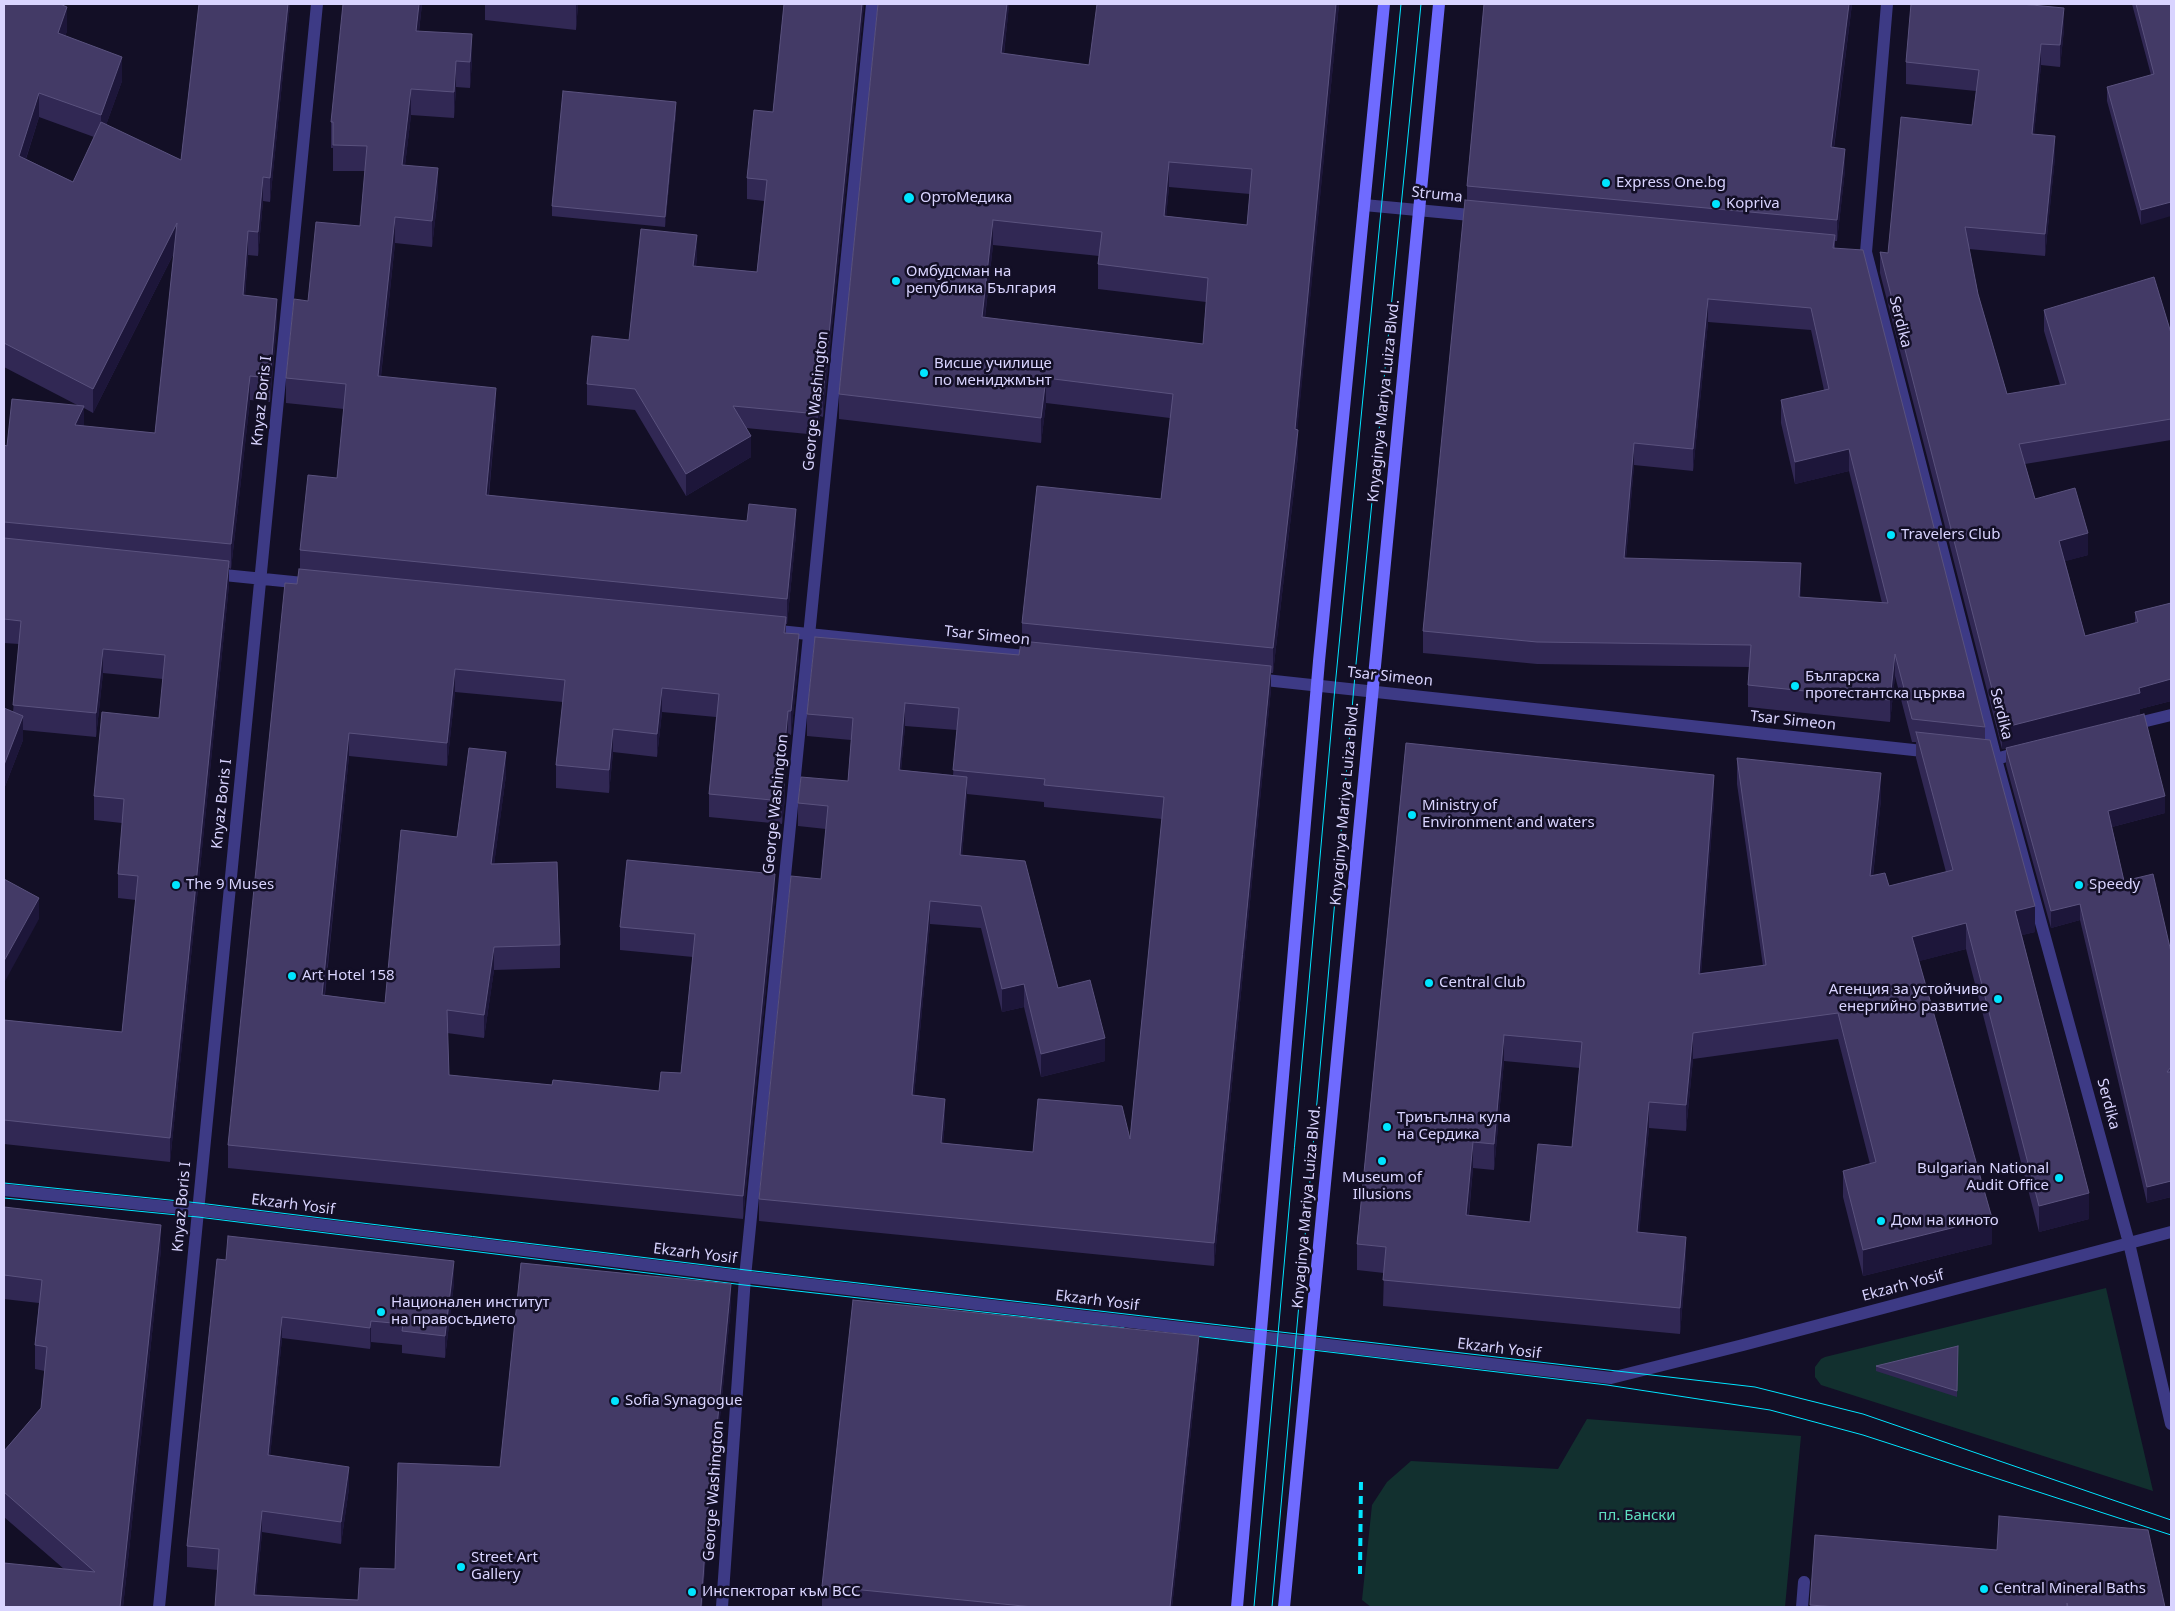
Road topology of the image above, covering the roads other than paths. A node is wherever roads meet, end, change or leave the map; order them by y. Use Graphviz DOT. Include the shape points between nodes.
graph roads {
  1 [pos="317,4"];
  2 [pos="872,4"];
  3 [pos="1384,4"];
  4 [pos="1439,4"];
  5 [pos="1887,4"];
  6 [pos="1364,205"];
  7 [pos="1419,210"];
  8 [pos="1491,217"];
  9 [pos="201,573"];
  10 [pos="260,579"];
  11 [pos="329,586"];
  12 [pos="760,629"];
  13 [pos="809,634"];
  14 [pos="1044,658"];
  15 [pos="1240,678"];
  16 [pos="1317,686"];
  17 [pos="1372,691"];
  18 [pos="2171,714"];
  19 [pos="2116,728"];
  20 [pos="2033,750"];
  21 [pos="1947,754"];
  22 [pos="1966,756"];
  23 [pos="1996,759"];
  24 [pos="4,1190"];
  25 [pos="198,1210"];
  26 [pos="2171,1232"];
  27 [pos="2129,1243"];
  28 [pos="745,1277"];
  29 [pos="1261,1336"];
  30 [pos="1310,1343"];
  31 [pos="2171,1424"];
  32 [pos="1804,1582"];
  33 [pos="159,1607"];
  34 [pos="722,1607"];
  35 [pos="1237,1607"];
  36 [pos="1284,1607"];
  37 [pos="1802,1607"];
  1 -- 10 [label="street, Knyaz Boris I"];
  2 -- 13 [label="street, George Washington"];
  3 -- 6 [label="main road"];
  4 -- 7 [label="main road, Knyaginya Mariya Luiza Blvd."];
  5 -- 23 [label="street, Serdika" via="1861,252"];
  6 -- 7 [label="street, Struma"];
  6 -- 16 [label="main road"];
  7 -- 8 [label="street, Struma"];
  7 -- 17 [label="main road, Knyaginya Mariya Luiza Blvd."];
  9 -- 10 [label="street"];
  10 -- 11 [label="street"];
  10 -- 25 [label="street, Knyaz Boris I"];
  12 -- 13 [label="street, Tsar Simeon"];
  13 -- 14 [label="street, Tsar Simeon"];
  13 -- 28 [label="street, George Washington"];
  15 -- 16 [label="street, Tsar Simeon"];
  16 -- 17 [label="street, Tsar Simeon"];
  16 -- 29 [label="main road"];
  17 -- 21 [label="street, Tsar Simeon"];
  17 -- 30 [label="main road, Knyaginya Mariya Luiza Blvd."];
  18 -- 19 [label="street"];
  20 -- 23 [label="street"];
  22 -- 23 [label="street"];
  23 -- 27 [label="street, Serdika"];
  24 -- 25 [label="street, Ekzarh Yosif"];
  25 -- 28 [label="street, Ekzarh Yosif"];
  25 -- 33 [label="street, Knyaz Boris I"];
  26 -- 27 [label="street, Ekzarh Yosif"];
  27 -- 30 [label="street, Ekzarh Yosif" via="1743,1346 1610,1378"];
  27 -- 31 [label="street, Serdika"];
  28 -- 29 [label="street, Ekzarh Yosif"];
  28 -- 34 [label="street, George Washington"];
  29 -- 30 [label="street, Ekzarh Yosif"];
  29 -- 35 [label="main road"];
  30 -- 36 [label="main road, Knyaginya Mariya Luiza Blvd."];
  32 -- 37 [label="street"];
}
